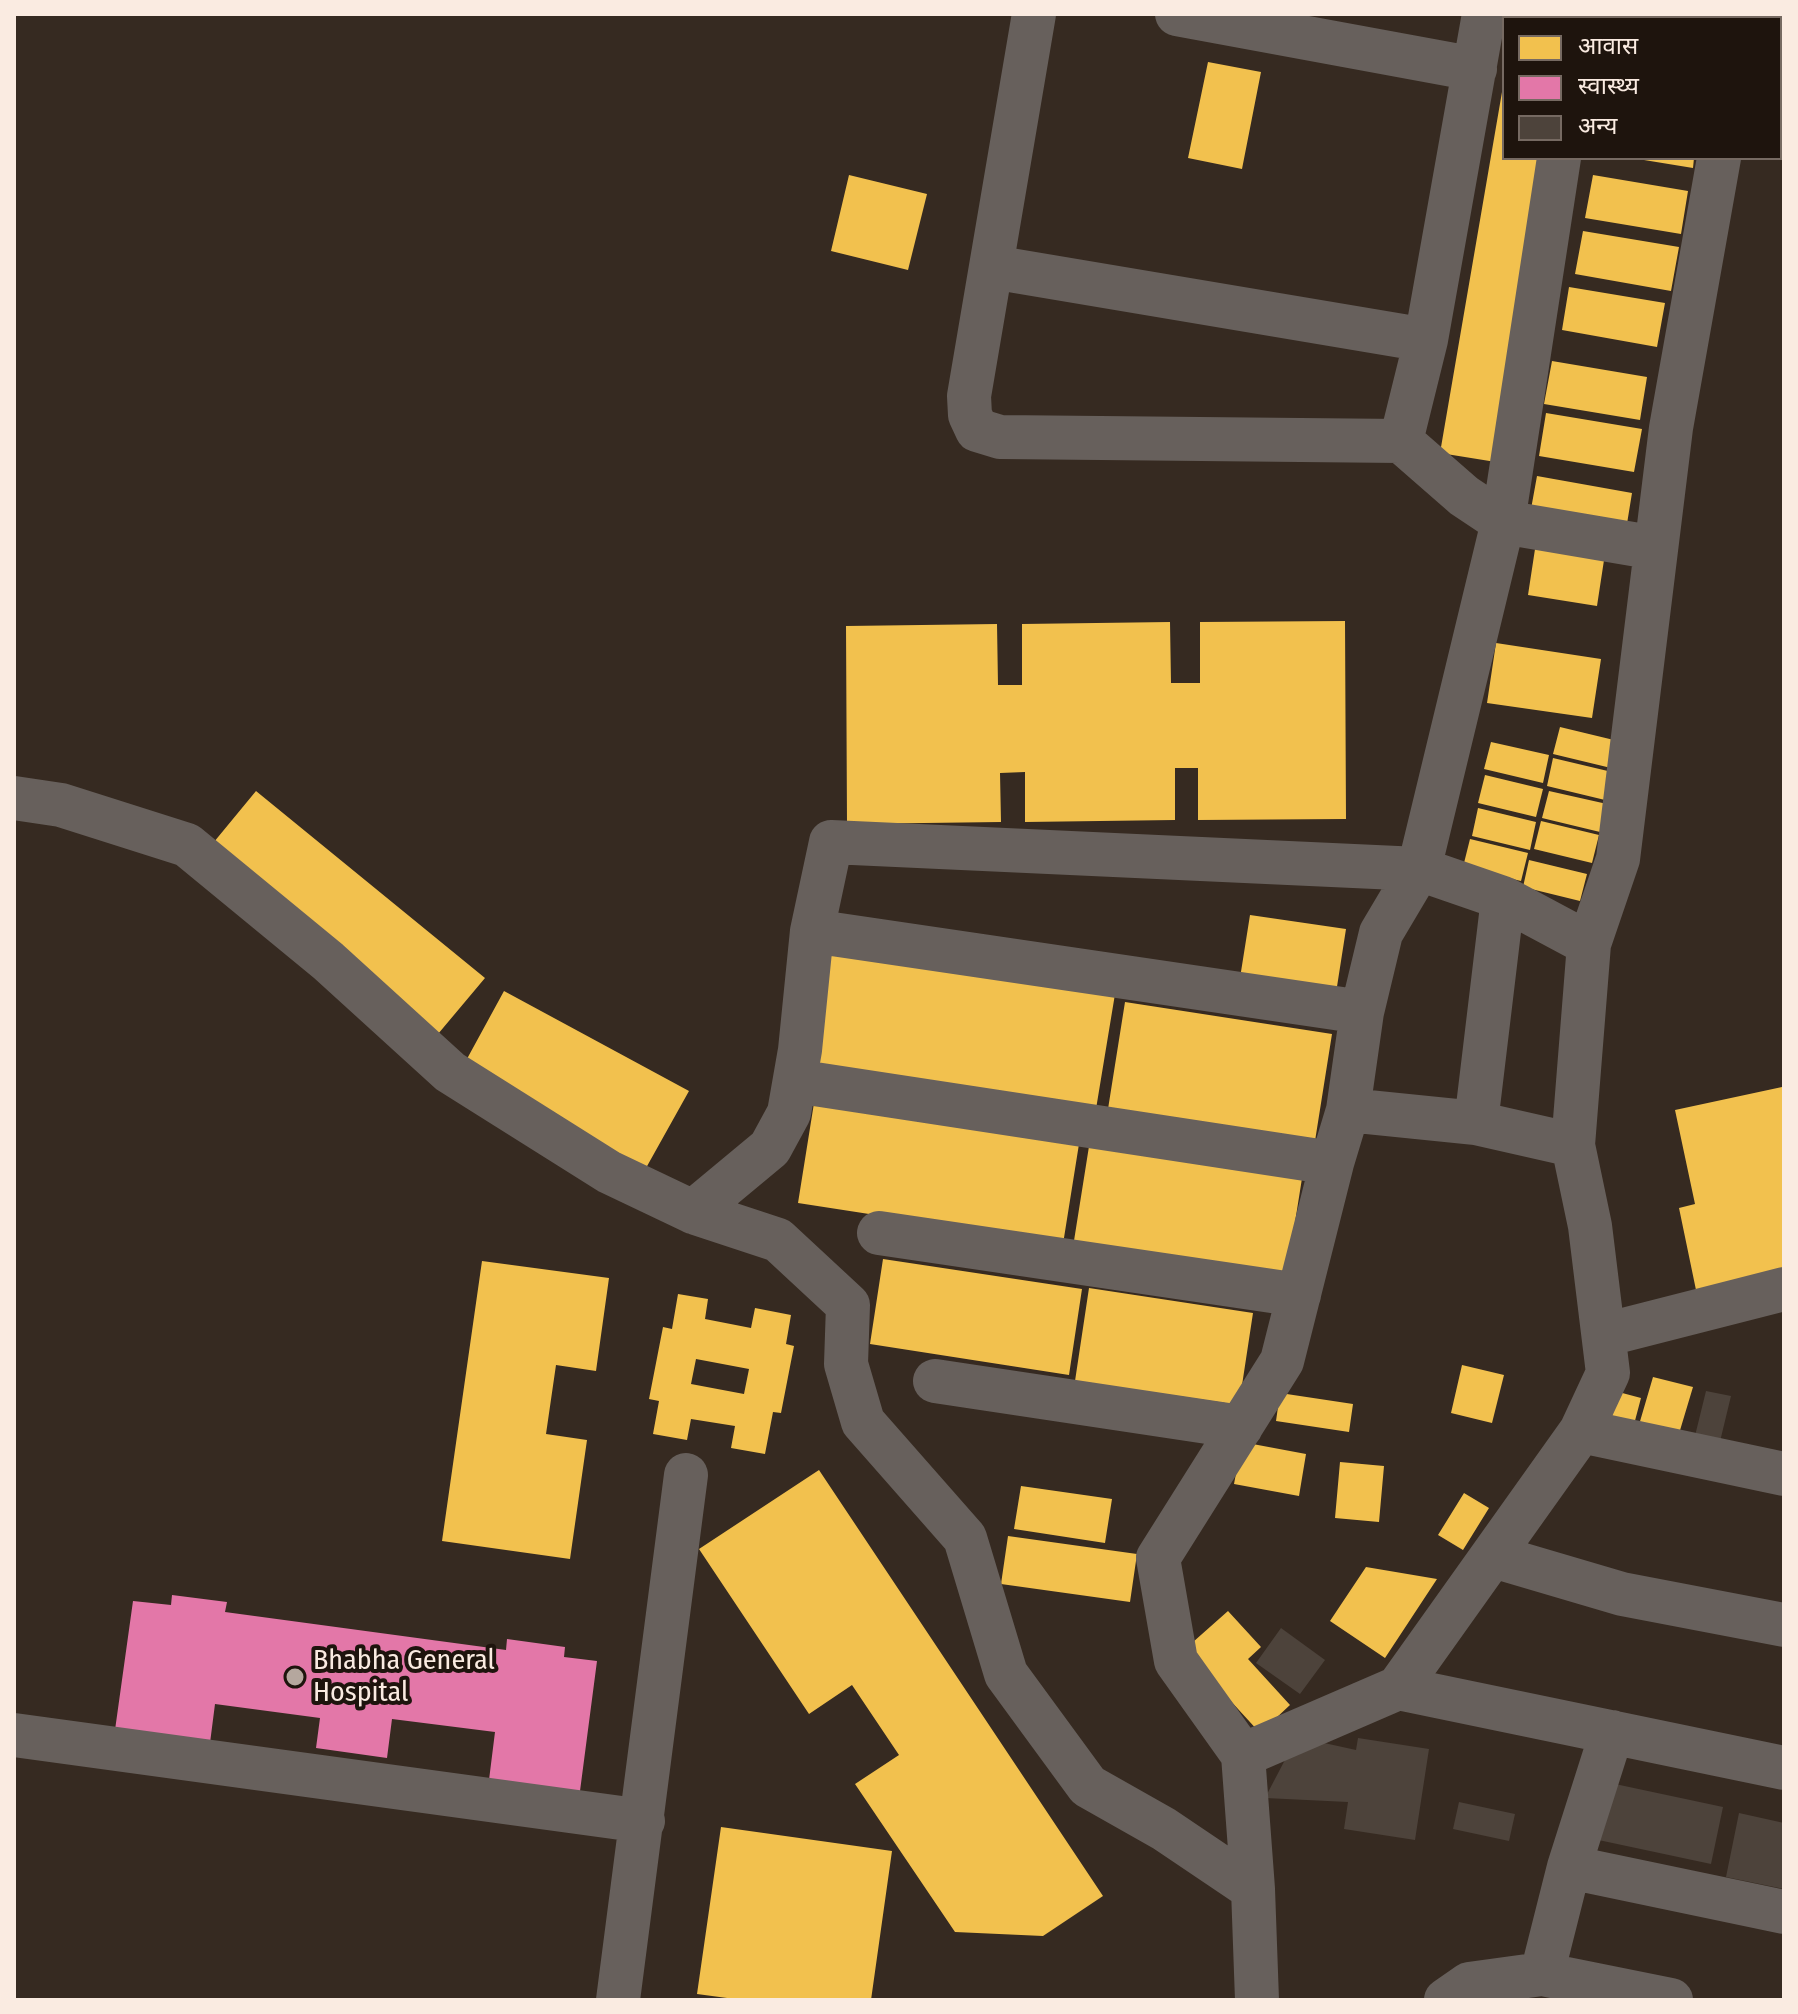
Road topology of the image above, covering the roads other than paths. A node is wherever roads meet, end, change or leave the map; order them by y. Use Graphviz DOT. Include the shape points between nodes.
graph roads {
  1 [pos="1034,14"];
  2 [pos="1177,14"];
  3 [pos="1484,14"];
  4 [pos="1475,69"];
  5 [pos="1559,160"];
  6 [pos="1719,160"];
  7 [pos="992,267"];
  8 [pos="1426,340"];
  9 [pos="1401,441"];
  10 [pos="1503,522"];
  11 [pos="1656,548"];
  12 [pos="14,798"];
  13 [pos="1419,869"];
  14 [pos="1503,898"];
  15 [pos="812,931"];
  16 [pos="1589,944"];
  17 [pos="1362,1012"];
  18 [pos="795,1081"];
  19 [pos="1348,1110"];
  20 [pos="1476,1123"];
  21 [pos="1573,1145"];
  22 [pos="1332,1163"];
  23 [pos="693,1212"];
  24 [pos="879,1233"];
  25 [pos="1784,1289"];
  26 [pos="1299,1295"];
  27 [pos="1604,1335"];
  28 [pos="935,1381"];
  29 [pos="1241,1427"];
  30 [pos="1581,1431"];
  31 [pos="1784,1474"];
  32 [pos="686,1475"];
  33 [pos="1493,1556"];
  34 [pos="1784,1625"];
  35 [pos="1398,1688"];
  36 [pos="1612,1732"];
  37 [pos="14,1735"];
  38 [pos="1243,1755"];
  39 [pos="1784,1768"];
  40 [pos="643,1821"];
  41 [pos="1569,1867"];
  42 [pos="1253,1889"];
  43 [pos="1784,1912"];
  44 [pos="1542,1974"];
  45 [pos="618,2000"];
  46 [pos="1257,2000"];
  47 [pos="1446,2000"];
  48 [pos="1671,2000"];
  1 -- 7 [label="street"];
  2 -- 4 [label="street"];
  3 -- 4 [label="street"];
  4 -- 8 [label="street"];
  5 -- 10 [label="street"];
  6 -- 11 [label="street" via="1671,428"];
  7 -- 8 [label="street"];
  7 -- 9 [label="street" via="969,396 977,430 1000,437"];
  8 -- 9 [label="street"];
  9 -- 10 [label="street"];
  10 -- 11 [label="street"];
  10 -- 13 [label="street"];
  11 -- 16 [label="street" via="1618,859"];
  12 -- 23 [label="street" via="61,805 187,845 328,961 450,1072 609,1172"];
  13 -- 14 [label="street"];
  13 -- 15 [label="street" via="831,842"];
  13 -- 17 [label="street" via="1381,933"];
  14 -- 16 [label="street"];
  14 -- 20 [label="street"];
  15 -- 17 [label="street"];
  15 -- 18 [label="street"];
  16 -- 21 [label="street"];
  17 -- 19 [label="street"];
  18 -- 22 [label="street"];
  18 -- 23 [label="street" via="789,1113 770,1148"];
  19 -- 20 [label="street"];
  19 -- 22 [label="street"];
  20 -- 21 [label="street"];
  21 -- 27 [label="street"];
  22 -- 26 [label="street"];
  23 -- 42 [label="street" via="778,1240 848,1305 846,1364 863,1422 965,1538 1006,1674 1088,1786"];
  24 -- 26 [label="street"];
  25 -- 27 [label="street"];
  26 -- 29 [label="street" via="1282,1361"];
  27 -- 30 [label="street" via="1608,1373"];
  28 -- 29 [label="street"];
  29 -- 38 [label="street" via="1158,1558 1176,1661"];
  30 -- 31 [label="street"];
  30 -- 33 [label="street"];
  32 -- 40 [label="street"];
  33 -- 34 [label="street" via="1622,1594"];
  33 -- 35 [label="street"];
  35 -- 36 [label="street"];
  35 -- 38 [label="street"];
  36 -- 39 [label="street"];
  36 -- 41 [label="street"];
  37 -- 40 [label="street"];
  38 -- 42 [label="street"];
  40 -- 45 [label="street"];
  41 -- 43 [label="street"];
  41 -- 44 [label="street"];
  42 -- 46 [label="street"];
  44 -- 47 [label="street" via="1469,1984"];
  44 -- 48 [label="street"];
}
